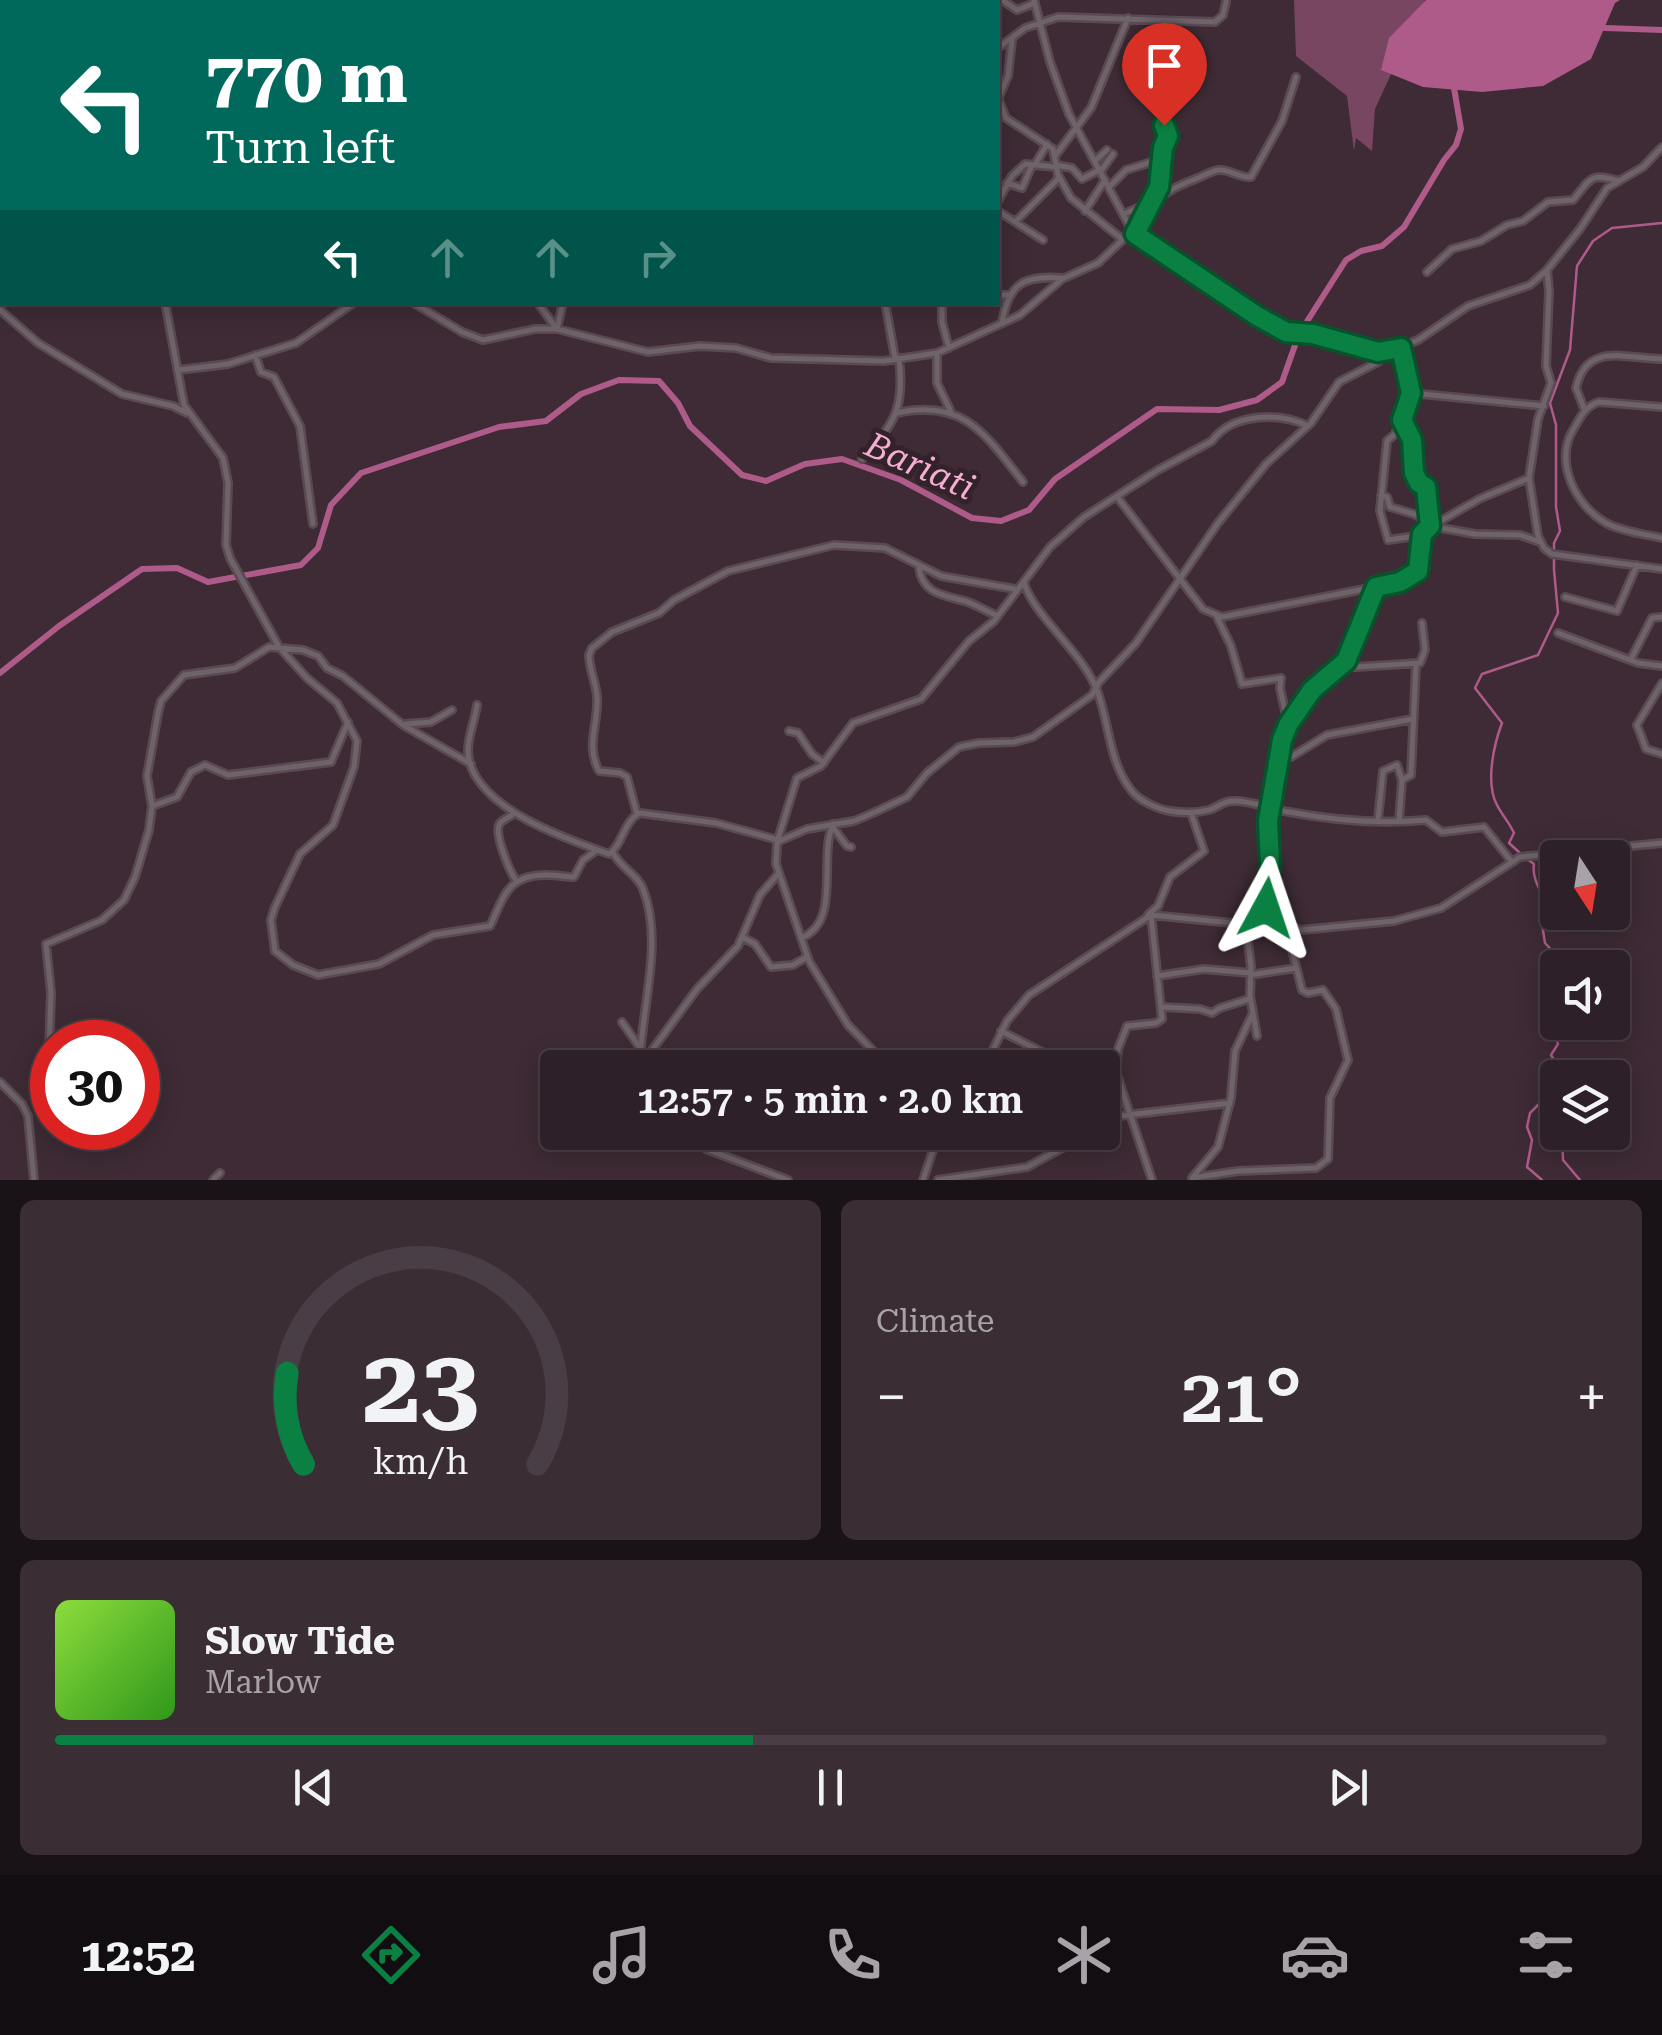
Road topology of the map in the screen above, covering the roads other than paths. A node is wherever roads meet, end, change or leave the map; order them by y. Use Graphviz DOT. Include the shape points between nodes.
graph roads {
  1 [pos="1002,0"];
  2 [pos="1034,2"];
  3 [pos="1226,2"];
  4 [pos="1128,18"];
  5 [pos="1040,22"];
  6 [pos="1012,38"];
  7 [pos="1000,47"];
  8 [pos="1296,77"];
  9 [pos="1000,94"];
  10 [pos="1000,104"];
  11 [pos="1162,118"];
  12 [pos="1076,130"];
  13 [pos="1047,144"];
  14 [pos="1662,147"];
  15 [pos="1056,156"];
  16 [pos="1161,160"];
  17 [pos="1094,162"];
  18 [pos="1034,164"];
  19 [pos="1056,166"];
  20 [pos="1100,171"];
  21 [pos="1059,178"];
  22 [pos="1620,182"];
  23 [pos="1007,184"];
  24 [pos="1107,184"];
  25 [pos="1000,197"];
  26 [pos="1152,203"];
  27 [pos="1085,211"];
  28 [pos="1000,212"];
  29 [pos="1123,214"];
  30 [pos="1016,221"];
  31 [pos="1134,232"];
  32 [pos="1122,239"];
  33 [pos="1042,240"];
  34 [pos="1547,270"];
  35 [pos="1427,272"];
  36 [pos="1064,278"];
  37 [pos="1000,294"];
  38 [pos="1009,294"];
  39 [pos="165,305"];
  40 [pos="351,305"];
  41 [pos="417,305"];
  42 [pos="539,305"];
  43 [pos="562,305"];
  44 [pos="885,305"];
  45 [pos="942,305"];
  46 [pos="0,310"];
  47 [pos="1002,323"];
  48 [pos="557,329"];
  49 [pos="948,348"];
  50 [pos="1401,348"];
  51 [pos="1386,351"];
  52 [pos="937,352"];
  53 [pos="256,355"];
  54 [pos="1662,358"];
  55 [pos="897,359"];
  56 [pos="179,370"];
  57 [pos="1411,393"];
  58 [pos="1544,406"];
  59 [pos="1662,407"];
  60 [pos="1586,411"];
  61 [pos="187,413"];
  62 [pos="897,413"];
  63 [pos="952,415"];
  64 [pos="1402,420"];
  65 [pos="1308,426"];
  66 [pos="862,459"];
  67 [pos="1529,478"];
  68 [pos="1023,482"];
  69 [pos="1381,496"];
  70 [pos="1118,498"];
  71 [pos="313,524"];
  72 [pos="1430,524"];
  73 [pos="1422,536"];
  74 [pos="1662,538"];
  75 [pos="1540,542"];
  76 [pos="1662,560"];
  77 [pos="1637,565"];
  78 [pos="919,567"];
  79 [pos="1661,569"];
  80 [pos="1181,580"];
  81 [pos="1024,582"];
  82 [pos="1376,587"];
  83 [pos="1017,590"];
  84 [pos="1564,597"];
  85 [pos="998,616"];
  86 [pos="1216,617"];
  87 [pos="1662,617"];
  88 [pos="1422,624"];
  89 [pos="1558,633"];
  90 [pos="281,648"];
  91 [pos="1631,660"];
  92 [pos="1416,664"];
  93 [pos="1662,666"];
  94 [pos="1340,668"];
  95 [pos="1662,683"];
  96 [pos="1097,686"];
  97 [pos="477,705"];
  98 [pos="452,710"];
  99 [pos="1413,719"];
  100 [pos="348,722"];
  101 [pos="403,724"];
  102 [pos="1288,725"];
  103 [pos="789,731"];
  104 [pos="1662,754"];
  105 [pos="1278,758"];
  106 [pos="824,763"];
  107 [pos="471,764"];
  108 [pos="1402,780"];
  109 [pos="152,806"];
  110 [pos="1271,808"];
  111 [pos="516,812"];
  112 [pos="1191,812"];
  113 [pos="637,814"];
  114 [pos="1378,820"];
  115 [pos="1400,822"];
  116 [pos="832,825"];
  117 [pos="778,841"];
  118 [pos="1662,843"];
  119 [pos="851,847"];
  120 [pos="598,850"];
  121 [pos="613,853"];
  122 [pos="1512,862"];
  123 [pos="779,872"];
  124 [pos="516,882"];
  125 [pos="1148,916"];
  126 [pos="1253,925"];
  127 [pos="1291,927"];
  128 [pos="742,937"];
  129 [pos="801,938"];
  130 [pos="807,957"];
  131 [pos="1296,968"];
  132 [pos="1251,974"];
  133 [pos="1157,976"];
  134 [pos="1250,999"];
  135 [pos="1162,1007"];
  136 [pos="1253,1015"];
  137 [pos="51,1020"];
  138 [pos="622,1022"];
  139 [pos="1001,1031"];
  140 [pos="1256,1036"];
  141 [pos="641,1048"];
  142 [pos="651,1050"];
  143 [pos="872,1050"];
  144 [pos="992,1050"];
  145 [pos="1038,1050"];
  146 [pos="1120,1051"];
  147 [pos="1120,1081"];
  148 [pos="0,1082"];
  149 [pos="1230,1103"];
  150 [pos="1131,1115"];
  151 [pos="1120,1116"];
  152 [pos="709,1150"];
  153 [pos="933,1150"];
  154 [pos="1059,1150"];
  155 [pos="220,1173"];
  156 [pos="951,1179"];
  157 [pos="1191,1179"];
  158 [pos="34,1180"];
  159 [pos="213,1180"];
  160 [pos="788,1180"];
  161 [pos="923,1180"];
  162 [pos="938,1180"];
  163 [pos="1152,1180"];
  1 -- 2 [label="street" via="1017,10"];
  2 -- 5 [label="street"];
  3 -- 4 [label="street" via="1214,22"];
  4 -- 5 [label="street"];
  4 -- 12 [label="street"];
  5 -- 6 [label="street"];
  5 -- 12 [label="street"];
  6 -- 7 [label="street"];
  6 -- 9 [label="street"];
  8 -- 26 [label="street" via="1282,121 1251,176 1214,172"];
  10 -- 13 [label="street" via="1006,118"];
  11 -- 16 [label="street" via="1168,136"];
  12 -- 15 [label="street"];
  12 -- 17 [label="street"];
  13 -- 15 [label="street"];
  13 -- 18 [label="street"];
  14 -- 22 [label="street"];
  15 -- 19 [label="street"];
  16 -- 24 [label="street" via="1126,170"];
  16 -- 26 [label="street"];
  17 -- 20 [label="street"];
  17 -- 20 [label="street" via="1110,152"];
  18 -- 19 [label="street"];
  18 -- 23 [label="street" via="1020,168"];
  18 -- 23 [label="street" via="1022,188"];
  19 -- 20 [label="street" via="1072,168 1082,180"];
  19 -- 21 [label="street"];
  20 -- 24 [label="street"];
  21 -- 27 [label="street"];
  21 -- 30 [label="street"];
  22 -- 34 [label="street" via="1604,192"];
  22 -- 35 [label="street" via="1594,176 1573,200 1548,202 1523,221 1454,248"];
  23 -- 25 [label="street"];
  24 -- 27 [label="street"];
  24 -- 29 [label="street"];
  26 -- 29 [label="street"];
  26 -- 31 [label="street"];
  27 -- 32 [label="street"];
  28 -- 30 [label="street"];
  29 -- 31 [label="street"];
  30 -- 33 [label="street"];
  31 -- 32 [label="street"];
  31 -- 51 [label="street" via="1257,316 1291,332"];
  32 -- 36 [label="street" via="1098,263"];
  34 -- 50 [label="street" via="1530,285 1468,306"];
  34 -- 58 [label="street" via="1551,378"];
  36 -- 38 [label="street" via="1030,278"];
  36 -- 47 [label="street"];
  37 -- 38 [label="street"];
  38 -- 47 [label="street"];
  39 -- 56 [label="street"];
  40 -- 53 [label="street" via="304,340"];
  41 -- 48 [label="street" via="483,340"];
  42 -- 48 [label="street"];
  43 -- 48 [label="street"];
  44 -- 55 [label="street"];
  45 -- 49 [label="street"];
  46 -- 61 [label="street" via="38,344 122,394"];
  47 -- 49 [label="street"];
  48 -- 55 [label="street" via="648,352 700,346 771,358"];
  49 -- 52 [label="street"];
  50 -- 51 [label="street"];
  50 -- 57 [label="street"];
  51 -- 65 [label="street" via="1333,388"];
  52 -- 55 [label="street"];
  52 -- 63 [label="street" via="937,382"];
  53 -- 56 [label="street"];
  53 -- 71 [label="street" via="300,426"];
  54 -- 60 [label="street" via="1608,355 1589,364 1576,388"];
  55 -- 62 [label="street" via="903,391"];
  56 -- 61 [label="street"];
  57 -- 58 [label="street"];
  57 -- 64 [label="street"];
  58 -- 67 [label="street"];
  59 -- 60 [label="street" via="1599,402"];
  60 -- 74 [label="street" via="1566,441 1567,475 1602,520"];
  61 -- 90 [label="street" via="224,458 227,552"];
  62 -- 63 [label="street" via="925,407"];
  62 -- 66 [label="street"];
  63 -- 68 [label="street" via="986,434"];
  64 -- 69 [label="street" via="1387,441"];
  64 -- 72 [label="street" via="1412,440 1414,473 1426,487"];
  65 -- 70 [label="street" via="1266,418 1226,426"];
  65 -- 80 [label="street" via="1218,522"];
  67 -- 72 [label="street"];
  67 -- 75 [label="street"];
  69 -- 72 [label="street" via="1390,508"];
  69 -- 73 [label="street" via="1388,540"];
  70 -- 80 [label="street"];
  70 -- 81 [label="street" via="1060,538"];
  72 -- 73 [label="street"];
  72 -- 75 [label="street"];
  73 -- 82 [label="street" via="1416,573"];
  75 -- 77 [label="street" via="1552,554"];
  76 -- 79 [label="street"];
  77 -- 79 [label="street"];
  77 -- 84 [label="street" via="1617,612"];
  78 -- 83 [label="street"];
  78 -- 85 [label="street" via="932,592"];
  78 -- 113 [label="street" via="877,546 845,544 796,554 728,571 592,648 594,762 603,774 626,777"];
  80 -- 86 [label="street"];
  80 -- 96 [label="street"];
  81 -- 83 [label="street"];
  81 -- 96 [label="street"];
  82 -- 86 [label="street"];
  82 -- 94 [label="street"];
  83 -- 85 [label="street"];
  85 -- 106 [label="street" via="921,700 852,723"];
  86 -- 102 [label="street" via="1242,684 1281,678"];
  87 -- 91 [label="street" via="1652,618"];
  88 -- 92 [label="street" via="1425,650"];
  89 -- 91 [label="street"];
  90 -- 100 [label="street" via="338,703"];
  90 -- 101 [label="street" via="315,654"];
  90 -- 109 [label="street" via="268,648 235,668 180,678 158,713 147,776"];
  91 -- 93 [label="street"];
  92 -- 94 [label="street"];
  92 -- 99 [label="street"];
  94 -- 102 [label="street" via="1312,690"];
  95 -- 104 [label="street" via="1637,725 1646,749"];
  96 -- 112 [label="street" via="1106,735 1132,792 1162,809"];
  96 -- 116 [label="street" via="1036,736 959,747 907,797"];
  97 -- 107 [label="street"];
  98 -- 101 [label="street" via="431,722"];
  99 -- 105 [label="street" via="1327,735"];
  99 -- 108 [label="street" via="1410,774"];
  100 -- 109 [label="street" via="332,762 228,776 205,765 191,772 177,796"];
  100 -- 124 [label="street" via="357,740 354,767 333,825 300,854 274,907 276,951 318,974 379,964 432,935 490,926"];
  101 -- 107 [label="street"];
  102 -- 105 [label="street"];
  103 -- 106 [label="street" via="798,732"];
  105 -- 110 [label="street"];
  106 -- 117 [label="street" via="793,784"];
  107 -- 111 [label="street" via="482,786"];
  108 -- 114 [label="street" via="1400,766 1383,770"];
  108 -- 115 [label="street"];
  109 -- 137 [label="street" via="124,900 92,925 46,944"];
  110 -- 112 [label="street" via="1227,800"];
  110 -- 114 [label="street"];
  110 -- 126 [label="street" via="1266,908"];
  111 -- 120 [label="street"];
  111 -- 124 [label="street" via="498,829"];
  112 -- 125 [label="street" via="1204,851 1170,877"];
  113 -- 117 [label="street" via="690,818"];
  113 -- 121 [label="street"];
  114 -- 115 [label="street"];
  115 -- 122 [label="street" via="1426,820 1449,832 1484,827"];
  116 -- 117 [label="street"];
  116 -- 119 [label="street"];
  116 -- 129 [label="street" via="824,914"];
  117 -- 123 [label="street"];
  118 -- 122 [label="street"];
  120 -- 121 [label="street"];
  120 -- 124 [label="street" via="574,877"];
  121 -- 141 [label="street" via="641,885 650,926 651,984"];
  122 -- 127 [label="street" via="1429,913"];
  123 -- 128 [label="street" via="760,895"];
  123 -- 129 [label="street"];
  125 -- 126 [label="street"];
  125 -- 133 [label="street"];
  125 -- 139 [label="street" via="1034,991"];
  126 -- 127 [label="street"];
  126 -- 132 [label="street" via="1246,940"];
  127 -- 131 [label="street"];
  128 -- 130 [label="street" via="771,967"];
  128 -- 142 [label="street"];
  129 -- 130 [label="street"];
  130 -- 143 [label="street" via="848,1025"];
  131 -- 132 [label="street"];
  131 -- 157 [label="street" via="1304,992 1324,990 1336,1009 1347,1055 1330,1098 1328,1159 1316,1168"];
  132 -- 133 [label="street" via="1204,969"];
  132 -- 134 [label="street"];
  133 -- 135 [label="street"];
  134 -- 135 [label="street" via="1212,1013"];
  134 -- 136 [label="street"];
  135 -- 146 [label="street" via="1158,1022 1125,1029"];
  136 -- 140 [label="street"];
  136 -- 149 [label="street" via="1234,1052"];
  138 -- 141 [label="street"];
  139 -- 144 [label="street"];
  139 -- 145 [label="street"];
  147 -- 150 [label="street"];
  148 -- 158 [label="street" via="28,1116"];
  149 -- 150 [label="street"];
  149 -- 157 [label="street" via="1215,1152"];
  150 -- 151 [label="street"];
  150 -- 163 [label="street"];
  152 -- 160 [label="street"];
  153 -- 161 [label="street"];
  154 -- 156 [label="street" via="1027,1167"];
  155 -- 159 [label="street"];
  156 -- 162 [label="street"];
}
